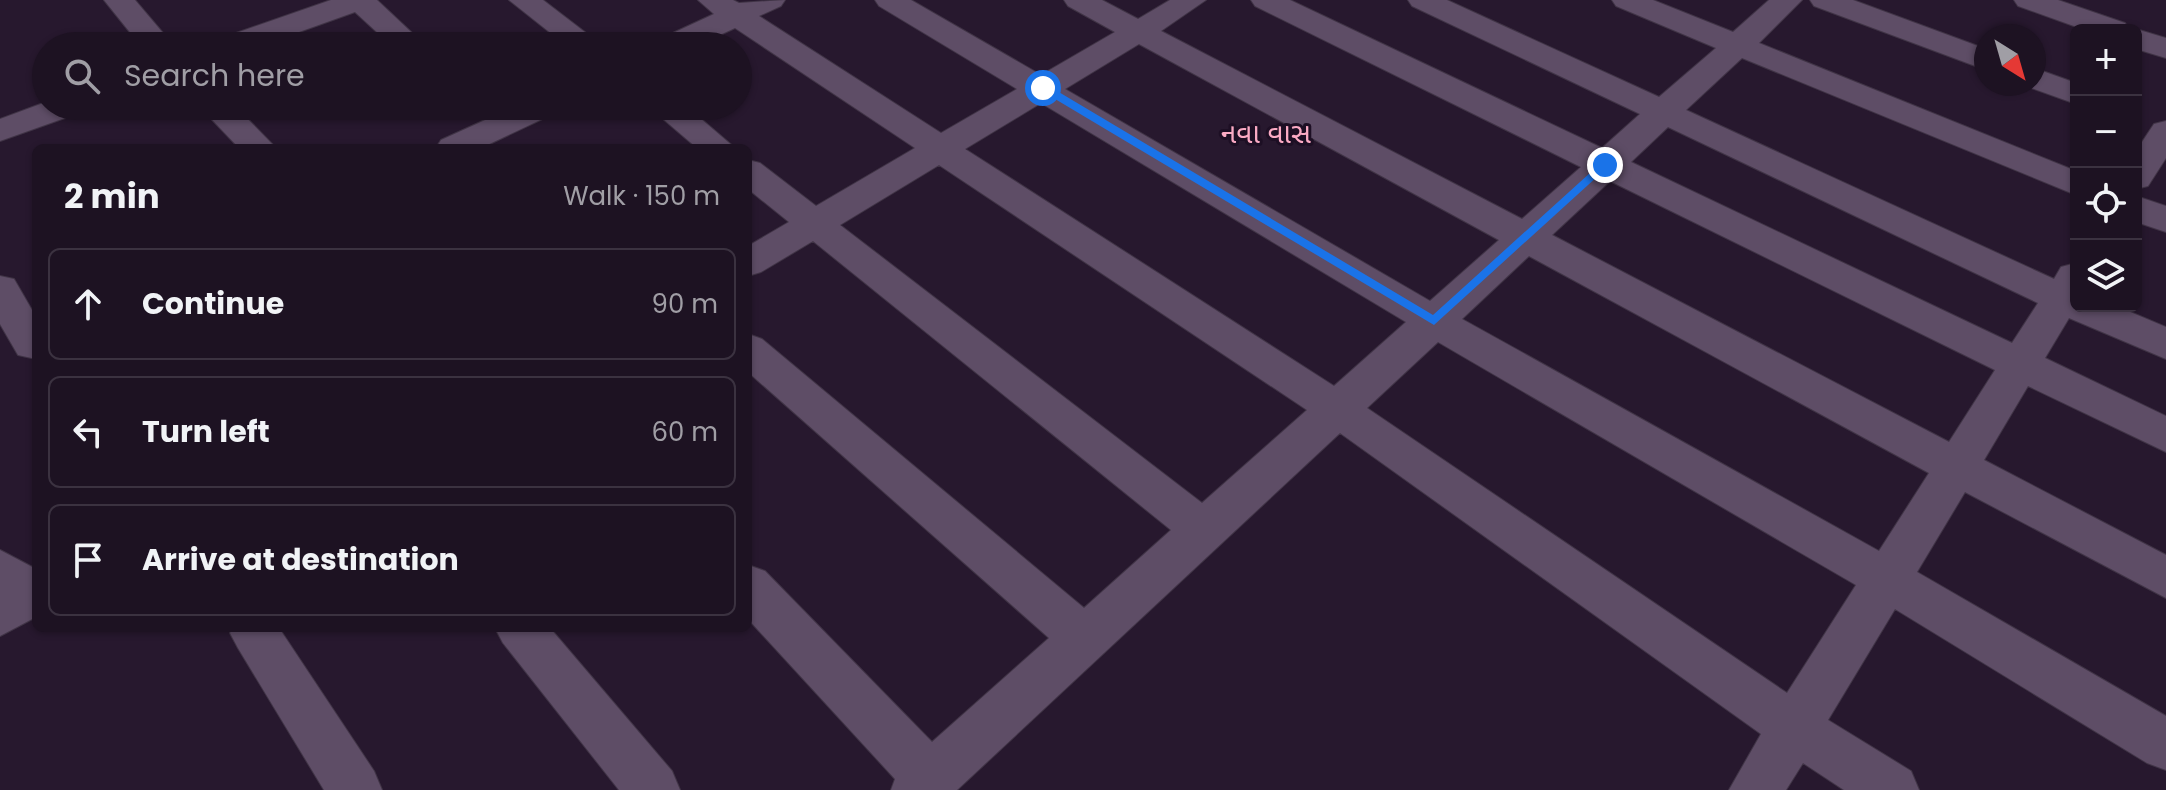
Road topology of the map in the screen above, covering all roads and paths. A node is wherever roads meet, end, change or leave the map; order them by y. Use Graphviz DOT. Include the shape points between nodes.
graph roads {
  1 [pos="119,0"];
  2 [pos="360,0"];
  3 [pos="524,0"];
  4 [pos="770,0"];
  5 [pos="890,0"];
  6 [pos="1079,0"];
  7 [pos="1191,0"];
  8 [pos="1266,0"];
  9 [pos="1423,0"];
  10 [pos="1627,0"];
  11 [pos="1787,0"];
  12 [pos="1825,0"];
  13 [pos="2029,0"];
  14 [pos="725,8"];
  15 [pos="2097,24"];
  16 [pos="1138,31"];
  17 [pos="146,32"];
  18 [pos="270,32"];
  19 [pos="395,32"];
  20 [pos="568,32"];
  21 [pos="691,32"];
  22 [pos="2142,40"];
  23 [pos="1736,46"];
  24 [pos="2166,49"];
  25 [pos="1974,56"];
  26 [pos="2046,83"];
  27 [pos="1043,88"];
  28 [pos="2070,92"];
  29 [pos="1661,114"];
  30 [pos="32,119"];
  31 [pos="2142,119"];
  32 [pos="230,120"];
  33 [pos="484,120"];
  34 [pos="683,120"];
  35 [pos="2166,129"];
  36 [pos="0,131"];
  37 [pos="255,144"];
  38 [pos="457,144"];
  39 [pos="713,144"];
  40 [pos="942,148"];
  41 [pos="1605,165"];
  42 [pos="2142,168"];
  43 [pos="752,174"];
  44 [pos="2070,182"];
  45 [pos="2142,210"];
  46 [pos="2166,220"];
  47 [pos="814,224"];
  48 [pos="1524,239"];
  49 [pos="752,261"];
  50 [pos="0,289"];
  51 [pos="2070,295"];
  52 [pos="2070,300"];
  53 [pos="2104,312"];
  54 [pos="1434,321"];
  55 [pos="2166,344"];
  56 [pos="23,349"];
  57 [pos="752,352"];
  58 [pos="2021,364"];
  59 [pos="1337,409"];
  60 [pos="2166,435"];
  61 [pos="1957,467"];
  62 [pos="1204,530"];
  63 [pos="0,570"];
  64 [pos="2166,578"];
  65 [pos="1887,579"];
  66 [pos="752,590"];
  67 [pos="0,615"];
  68 [pos="523,632"];
  69 [pos="255,633"];
  70 [pos="1085,639"];
  71 [pos="1795,728"];
  72 [pos="2166,745"];
  73 [pos="924,784"];
  74 [pos="355,790"];
  75 [pos="653,790"];
  76 [pos="1756,790"];
  77 [pos="1892,790"];
  1 -- 17 [label="street"];
  2 -- 18 [label="street"];
  2 -- 19 [label="street"];
  3 -- 20 [label="street"];
  4 -- 14 [label="street"];
  5 -- 27 [label="street"];
  6 -- 16 [label="street"];
  7 -- 16 [label="street"];
  8 -- 41 [label="street"];
  9 -- 29 [label="street"];
  10 -- 23 [label="street"];
  11 -- 23 [label="street"];
  12 -- 25 [label="street"];
  13 -- 15 [label="street"];
  14 -- 21 [label="street"];
  14 -- 40 [label="street"];
  16 -- 27 [label="street"];
  16 -- 48 [label="street"];
  22 -- 24 [label="street"];
  23 -- 29 [label="street"];
  23 -- 44 [label="street"];
  26 -- 28 [label="street"];
  27 -- 40 [label="street"];
  27 -- 54 [label="street"];
  29 -- 41 [label="street"];
  29 -- 51 [label="street"];
  30 -- 36 [label="street"];
  31 -- 35 [label="street"];
  32 -- 37 [label="street"];
  33 -- 38 [label="street"];
  34 -- 39 [label="street"];
  35 -- 42 [label="street"];
  40 -- 47 [label="street"];
  40 -- 59 [label="street"];
  41 -- 48 [label="street"];
  41 -- 58 [label="street"];
  43 -- 47 [label="street"];
  45 -- 46 [label="street"];
  47 -- 49 [label="street"];
  47 -- 62 [label="street"];
  48 -- 54 [label="street"];
  48 -- 61 [label="street"];
  50 -- 56 [label="street"];
  52 -- 58 [label="street"];
  53 -- 55 [label="street"];
  54 -- 59 [label="street"];
  54 -- 65 [label="street"];
  57 -- 70 [label="street"];
  58 -- 60 [label="street"];
  58 -- 61 [label="street"];
  59 -- 62 [label="street"];
  59 -- 71 [label="street"];
  61 -- 64 [label="street"];
  61 -- 65 [label="street"];
  62 -- 70 [label="street"];
  63 -- 67 [label="street" via="32,593"];
  65 -- 71 [label="street"];
  65 -- 72 [label="street"];
  66 -- 73 [label="street"];
  68 -- 75 [label="street"];
  69 -- 74 [label="street"];
  70 -- 73 [label="street"];
  71 -- 76 [label="street"];
  71 -- 77 [label="street"];
}
